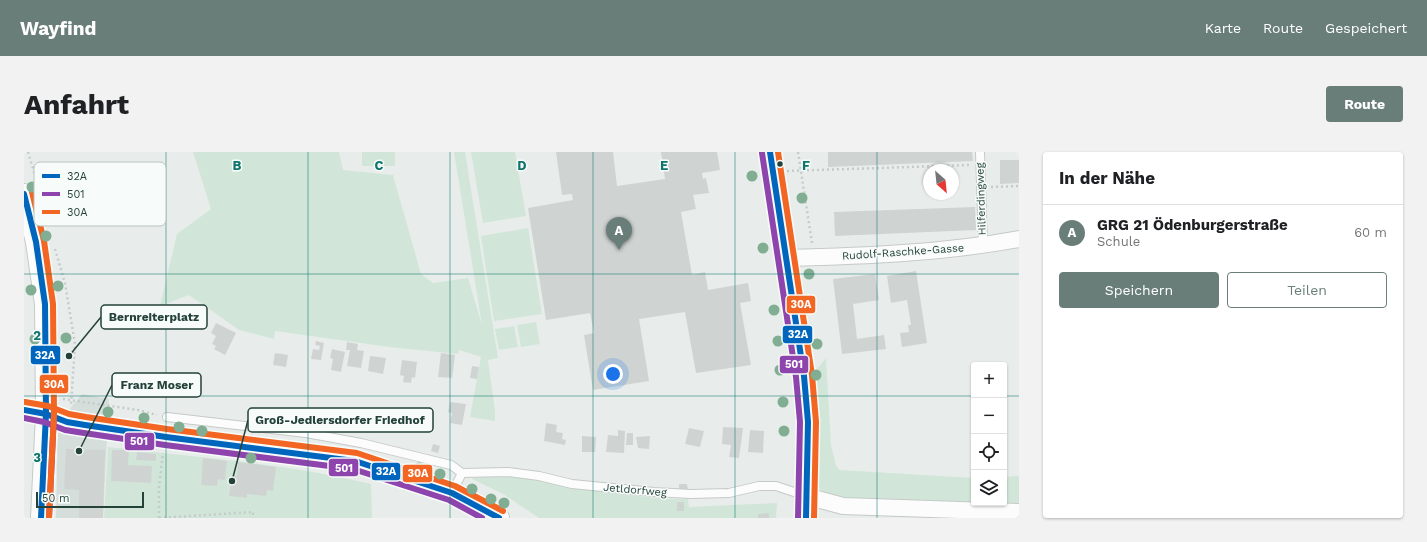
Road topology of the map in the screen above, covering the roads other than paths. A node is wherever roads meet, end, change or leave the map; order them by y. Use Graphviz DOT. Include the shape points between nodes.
graph roads {
  1 [pos="770,152"];
  2 [pos="980,152"];
  3 [pos="24,194"];
  4 [pos="1019,239"];
  5 [pos="983,246"];
  6 [pos="787,258"];
  7 [pos="46,406"];
  8 [pos="24,410"];
  9 [pos="167,417"];
  10 [pos="462,473"];
  11 [pos="452,493"];
  12 [pos="806,496"];
  13 [pos="1019,512"];
  14 [pos="41,518"];
  15 [pos="499,518"];
  16 [pos="806,518"];
  1 -- 6 [label="street"];
  2 -- 5 [label="lane, Hilferdingweg"];
  3 -- 7 [label="street" via="36,242 45,304"];
  4 -- 5 [label="street, Rudolf-Raschke-Gasse"];
  5 -- 6 [label="street, Rudolf-Raschke-Gasse" via="866,256"];
  6 -- 12 [label="street" via="807,410"];
  7 -- 8 [label="street"];
  7 -- 11 [label="street" via="67,422 355,461"];
  7 -- 14 [label="street"];
  9 -- 10 [label="lane" via="306,433 361,443 451,465"];
  10 -- 11 [label="lane"];
  10 -- 12 [label="lane, Jetldorfweg" via="508,472 572,484 691,494 729,493 758,486 776,486"];
  11 -- 15 [label="street"];
  12 -- 13 [label="street" via="843,506"];
  12 -- 16 [label="street"];
}
